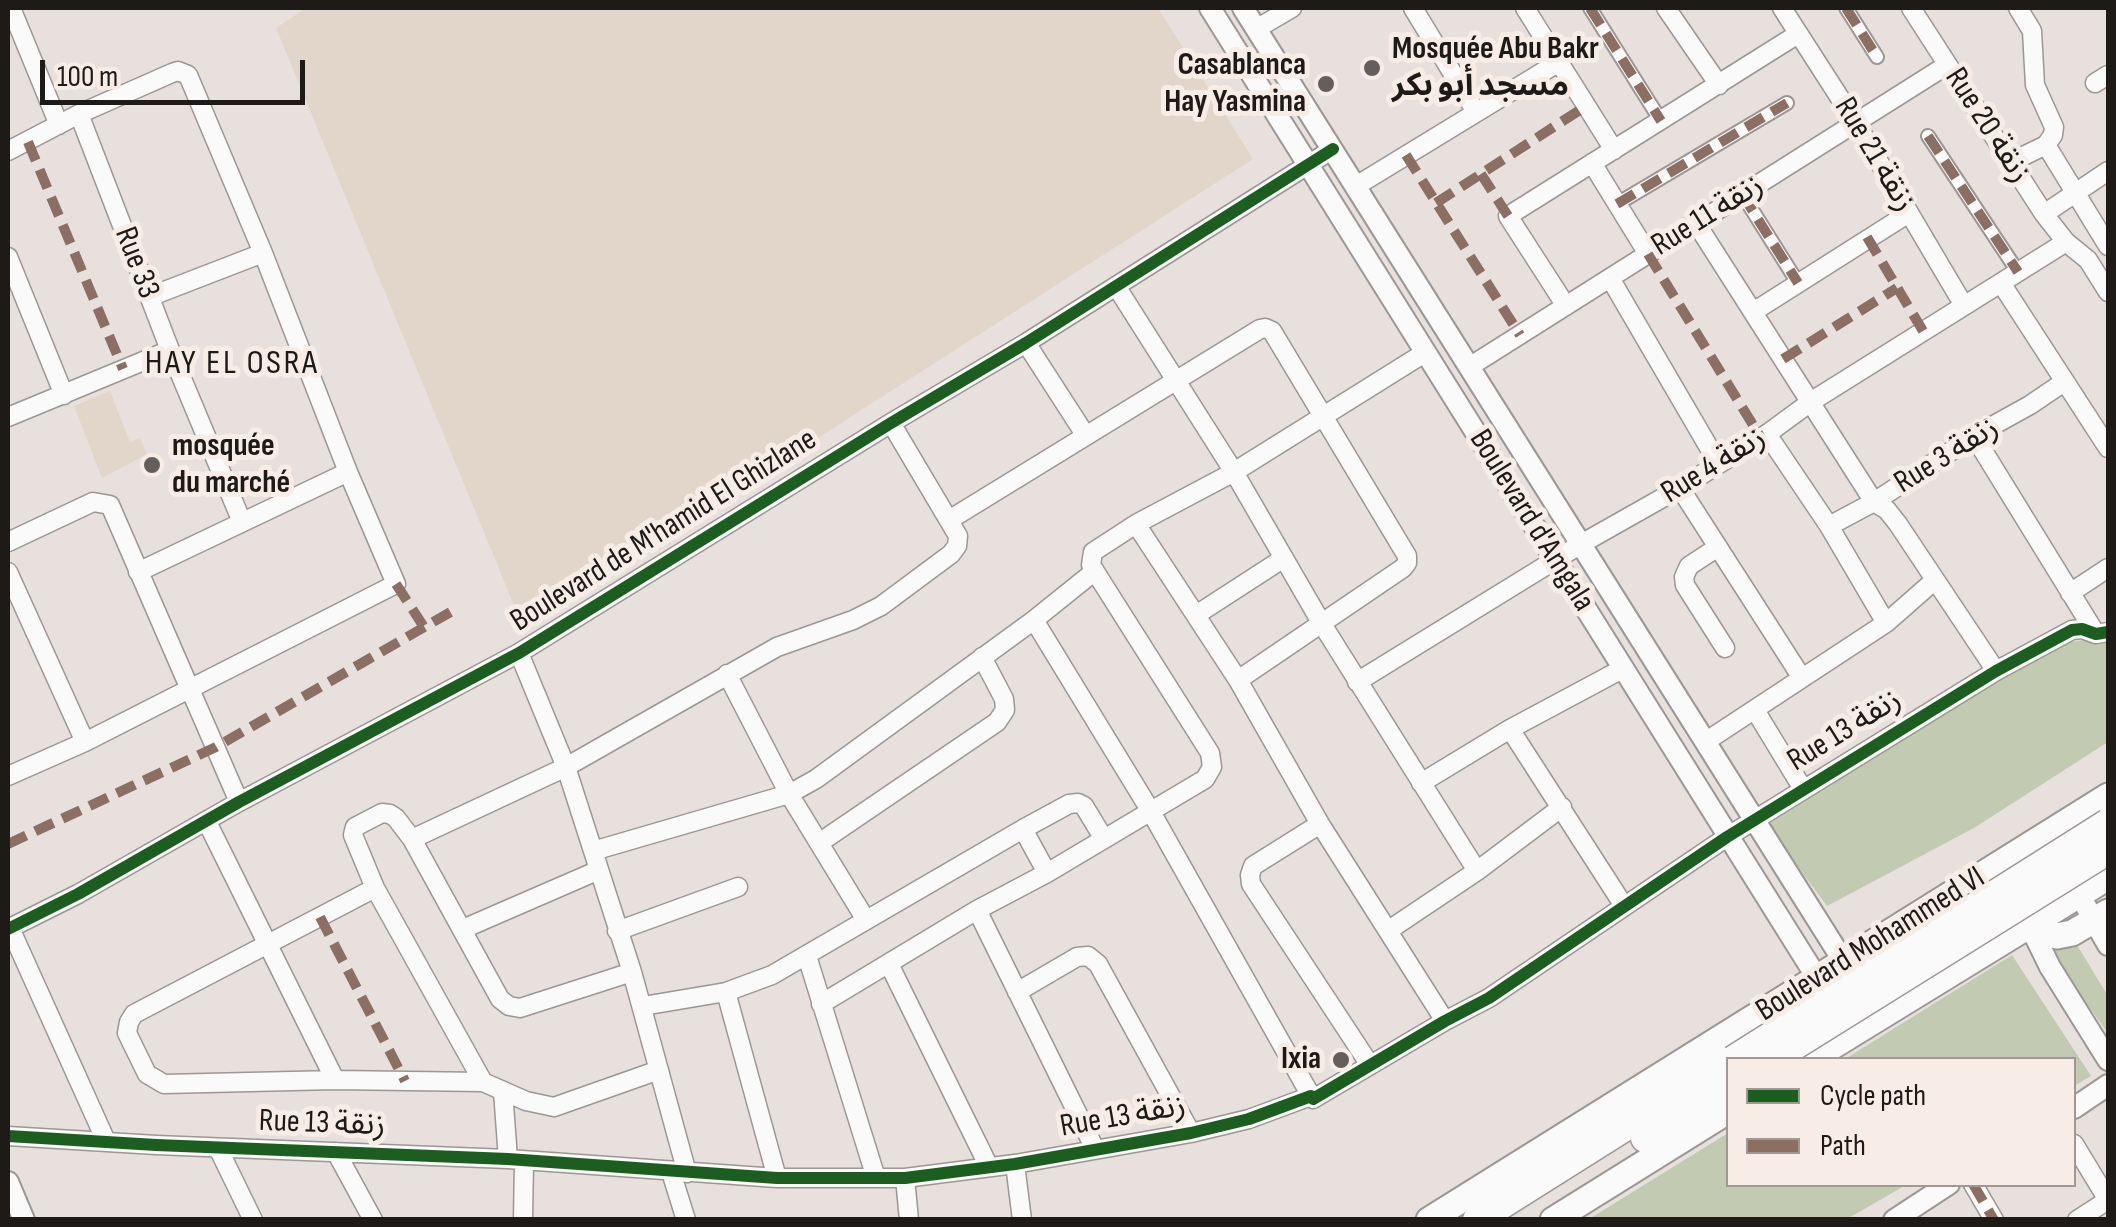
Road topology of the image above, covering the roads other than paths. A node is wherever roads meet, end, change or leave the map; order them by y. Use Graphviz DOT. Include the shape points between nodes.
graph roads {
  1 [pos="1210,8"];
  2 [pos="1242,8"];
  3 [pos="1292,8"];
  4 [pos="1413,8"];
  5 [pos="1525,8"];
  6 [pos="1590,8"];
  7 [pos="1782,8"];
  8 [pos="1846,8"];
  9 [pos="1911,8"];
  10 [pos="2018,8"];
  11 [pos="18,10"];
  12 [pos="1675,11"];
  13 [pos="1256,29"];
  14 [pos="1798,34"];
  15 [pos="1878,56"];
  16 [pos="1558,62"];
  17 [pos="1947,65"];
  18 [pos="1719,85"];
  19 [pos="1787,103"];
  20 [pos="1476,112"];
  21 [pos="79,114"];
  22 [pos="1661,120"];
  23 [pos="1856,122"];
  24 [pos="59,125"];
  25 [pos="1928,136"];
  26 [pos="2046,145"];
  27 [pos="1332,149"];
  28 [pos="1614,150"];
  29 [pos="8,151"];
  30 [pos="2011,162"];
  31 [pos="1592,163"];
  32 [pos="1308,164"];
  33 [pos="2108,171"];
  34 [pos="1356,186"];
  35 [pos="2074,193"];
  36 [pos="1742,194"];
  37 [pos="1616,204"];
  38 [pos="1909,212"];
  39 [pos="2044,214"];
  40 [pos="1696,224"];
  41 [pos="2066,242"];
  42 [pos="2108,246"];
  43 [pos="263,253"];
  44 [pos="1648,254"];
  45 [pos="8,257"];
  46 [pos="2018,272"];
  47 [pos="1610,278"];
  48 [pos="2105,279"];
  49 [pos="12,280"];
  50 [pos="1798,282"];
  51 [pos="2000,283"];
  52 [pos="1116,286"];
  53 [pos="149,298"];
  54 [pos="1963,304"];
  55 [pos="1566,306"];
  56 [pos="1753,312"];
  57 [pos="1026,343"];
  58 [pos="170,350"];
  59 [pos="1426,352"];
  60 [pos="1470,367"];
  61 [pos="1175,380"];
  62 [pos="2064,382"];
  63 [pos="64,395"];
  64 [pos="1812,401"];
  65 [pos="1324,416"];
  66 [pos="8,417"];
  67 [pos="892,423"];
  68 [pos="1767,434"];
  69 [pos="1086,436"];
  70 [pos="1974,436"];
  71 [pos="2108,448"];
  72 [pos="1718,463"];
  73 [pos="348,472"];
  74 [pos="1234,472"];
  75 [pos="1680,488"];
  76 [pos="1874,502"];
  77 [pos="950,520"];
  78 [pos="242,522"];
  79 [pos="1136,524"];
  80 [pos="1829,526"];
  81 [pos="8,542"];
  82 [pos="1582,544"];
  83 [pos="1718,547"];
  84 [pos="1284,558"];
  85 [pos="1556,561"];
  86 [pos="2108,568"];
  87 [pos="1095,571"];
  88 [pos="8,572"];
  89 [pos="138,572"];
  90 [pos="1936,580"];
  91 [pos="2070,593"];
  92 [pos="1196,615"];
  93 [pos="1034,620"];
  94 [pos="1886,623"];
  95 [pos="1322,624"];
  96 [pos="2102,633"];
  97 [pos="1725,648"];
  98 [pos="519,653"];
  99 [pos="982,657"];
  100 [pos="1624,668"];
  101 [pos="1996,670"];
  102 [pos="727,674"];
  103 [pos="1802,678"];
  104 [pos="1238,680"];
  105 [pos="1357,682"];
  106 [pos="190,688"];
  107 [pos="1755,710"];
  108 [pos="1510,729"];
  109 [pos="85,742"];
  110 [pos="1706,742"];
  111 [pos="566,767"];
  112 [pos="8,776"];
  113 [pos="1422,783"];
  114 [pos="1803,789"];
  115 [pos="789,794"];
  116 [pos="2108,796"];
  117 [pos="239,802"];
  118 [pos="1562,807"];
  119 [pos="1150,810"];
  120 [pos="1754,820"];
  121 [pos="207,822"];
  122 [pos="2108,823"];
  123 [pos="1320,824"];
  124 [pos="1023,828"];
  125 [pos="2046,835"];
  126 [pos="1727,836"];
  127 [pos="412,839"];
  128 [pos="1104,839"];
  129 [pos="819,844"];
  130 [pos="2108,850"];
  131 [pos="592,851"];
  132 [pos="1997,867"];
  133 [pos="599,870"];
  134 [pos="1477,871"];
  135 [pos="1047,873"];
  136 [pos="2108,877"];
  137 [pos="738,887"];
  138 [pos="375,888"];
  139 [pos="2080,895"];
  140 [pos="1624,906"];
  141 [pos="977,910"];
  142 [pos="2102,916"];
  143 [pos="866,920"];
  144 [pos="2030,925"];
  145 [pos="9,929"];
  146 [pos="463,929"];
  147 [pos="1389,930"];
  148 [pos="617,931"];
  149 [pos="2108,945"];
  150 [pos="267,946"];
  151 [pos="807,956"];
  152 [pos="1844,962"];
  153 [pos="889,964"];
  154 [pos="632,972"];
  155 [pos="1817,978"];
  156 [pos="726,992"];
  157 [pos="1017,992"];
  158 [pos="820,1004"];
  159 [pos="642,1006"];
  160 [pos="1878,1018"];
  161 [pos="1445,1021"];
  162 [pos="1852,1035"];
  163 [pos="1737,1057"];
  164 [pos="1776,1057"];
  165 [pos="1815,1057"];
  166 [pos="2108,1060"];
  167 [pos="1370,1065"];
  168 [pos="1726,1065"];
  169 [pos="659,1070"];
  170 [pos="335,1080"];
  171 [pos="483,1082"];
  172 [pos="2108,1085"];
  173 [pos="1726,1087"];
  174 [pos="503,1091"];
  175 [pos="1312,1096"];
  176 [pos="2076,1107"];
  177 [pos="1726,1111"];
  178 [pos="1191,1134"];
  179 [pos="8,1136"];
  180 [pos="106,1141"];
  181 [pos="2076,1147"];
  182 [pos="218,1148"];
  183 [pos="1094,1150"];
  184 [pos="336,1152"];
  185 [pos="516,1160"];
  186 [pos="1015,1164"];
  187 [pos="989,1167"];
  188 [pos="679,1173"];
  189 [pos="776,1178"];
  190 [pos="876,1178"];
  191 [pos="905,1178"];
  192 [pos="8,1182"];
  193 [pos="1944,1187"];
  194 [pos="1976,1187"];
  195 [pos="1552,1196"];
  196 [pos="2108,1200"];
  197 [pos="245,1217"];
  198 [pos="24,1220"];
  199 [pos="373,1220"];
  200 [pos="523,1220"];
  201 [pos="686,1220"];
  202 [pos="909,1220"];
  203 [pos="1022,1220"];
  204 [pos="1429,1220"];
  205 [pos="1476,1220"];
  206 [pos="1512,1220"];
  207 [pos="1894,1220"];
  208 [pos="1994,1220"];
  209 [pos="2077,1220"];
  1 -- 32 [label="street, Boulevard d'Amgala"];
  2 -- 13 [label="street, Boulevard d'Amgala"];
  3 -- 13 [label="street"];
  4 -- 20 [label="street"];
  5 -- 16 [label="street"];
  6 -- 22 [label="street"];
  7 -- 14 [label="street, Rue 21 زنقة"];
  8 -- 15 [label="street"];
  9 -- 17 [label="street, Rue 20 زنقة"];
  10 -- 26 [label="street" via="2032,31 2034,84 2054,127"];
  11 -- 24 [label="street"];
  12 -- 18 [label="street"];
  13 -- 27 [label="street, Boulevard d'Amgala"];
  14 -- 18 [label="street"];
  14 -- 23 [label="street, Rue 21 زنقة"];
  16 -- 20 [label="street"];
  16 -- 28 [label="street"];
  17 -- 23 [label="street, Rue 11 زنقة"];
  17 -- 30 [label="street, Rue 20 زنقة"];
  18 -- 22 [label="street"];
  19 -- 37 [label="street"];
  20 -- 34 [label="street"];
  21 -- 24 [label="street"];
  21 -- 43 [label="street" via="172,73 188,75"];
  21 -- 53 [label="street, Rue 33"];
  22 -- 28 [label="street"];
  23 -- 36 [label="street, Rue 11 زنقة"];
  23 -- 38 [label="street, Rue 21 زنقة"];
  24 -- 29 [label="street"];
  25 -- 46 [label="street"];
  26 -- 30 [label="street"];
  26 -- 35 [label="street"];
  27 -- 32 [label="street, Boulevard de M'hamid El Ghizlane"];
  27 -- 34 [label="street, Boulevard d'Amgala"];
  28 -- 31 [label="street"];
  30 -- 39 [label="street, Rue 20 زنقة"];
  31 -- 37 [label="street"];
  31 -- 55 [label="street" via="1508,216"];
  32 -- 52 [label="street, Boulevard de M'hamid El Ghizlane"];
  32 -- 59 [label="street, Boulevard d'Amgala"];
  33 -- 35 [label="street"];
  34 -- 60 [label="street, Boulevard d'Amgala"];
  35 -- 39 [label="street"];
  35 -- 42 [label="street"];
  36 -- 40 [label="street, Rue 11 زنقة"];
  36 -- 50 [label="street"];
  37 -- 44 [label="street"];
  38 -- 50 [label="street"];
  38 -- 54 [label="street, Rue 21 زنقة"];
  39 -- 41 [label="street, Rue 20 زنقة"];
  40 -- 44 [label="street, Rue 11 زنقة"];
  40 -- 56 [label="street"];
  41 -- 46 [label="street, Rue 4 زنقة"];
  41 -- 48 [label="street, Rue 20 زنقة"];
  43 -- 53 [label="street"];
  43 -- 73 [label="street"];
  44 -- 47 [label="street, Rue 11 زنقة"];
  45 -- 49 [label="street"];
  46 -- 51 [label="street, Rue 4 زنقة"];
  47 -- 55 [label="street, Rue 11 زنقة"];
  47 -- 72 [label="street"];
  49 -- 63 [label="street"];
  50 -- 56 [label="street"];
  51 -- 54 [label="street, Rue 4 زنقة"];
  51 -- 62 [label="street"];
  52 -- 57 [label="street, Boulevard de M'hamid El Ghizlane"];
  52 -- 61 [label="street"];
  53 -- 58 [label="street, Rue 33"];
  54 -- 64 [label="street, Rue 4 زنقة"];
  55 -- 60 [label="street, Rue 11 زنقة"];
  56 -- 64 [label="street"];
  57 -- 67 [label="street, Boulevard de M'hamid El Ghizlane"];
  57 -- 69 [label="street"];
  58 -- 63 [label="street"];
  58 -- 78 [label="street, Rue 33"];
  59 -- 65 [label="street"];
  59 -- 85 [label="street, Boulevard d'Amgala"];
  60 -- 82 [label="street, Boulevard d'Amgala"];
  61 -- 65 [label="street" via="1265,328"];
  61 -- 69 [label="street"];
  61 -- 74 [label="street"];
  62 -- 70 [label="street, Rue 3 زنقة"];
  62 -- 71 [label="street"];
  63 -- 66 [label="street"];
  64 -- 68 [label="street, Rue 4 زنقة"];
  64 -- 76 [label="street"];
  65 -- 74 [label="street"];
  65 -- 95 [label="street" via="1407,564"];
  67 -- 77 [label="street"];
  67 -- 98 [label="street, Boulevard de M'hamid El Ghizlane"];
  68 -- 72 [label="street, Rue 4 زنقة"];
  68 -- 80 [label="street"];
  69 -- 77 [label="street"];
  70 -- 76 [label="street, Rue 3 زنقة"];
  70 -- 91 [label="street"];
  72 -- 75 [label="street, Rue 4 زنقة"];
  73 -- 78 [label="street"];
  73 -- 106 [label="street" via="396,584"];
  74 -- 79 [label="street"];
  74 -- 84 [label="street"];
  75 -- 82 [label="street, Rue 4 زنقة"];
  75 -- 83 [label="street"];
  76 -- 80 [label="street, Rue 3 زنقة"];
  76 -- 90 [label="street" via="1887,510"];
  77 -- 102 [label="street" via="958,546 881,606"];
  78 -- 89 [label="street"];
  79 -- 87 [label="street" via="1094,552"];
  79 -- 92 [label="street"];
  80 -- 94 [label="street"];
  81 -- 89 [label="street" via="102,502 110,505"];
  82 -- 85 [label="street, Rue 4 زنقة"];
  82 -- 110 [label="street, Boulevard d'Amgala"];
  83 -- 97 [label="street" via="1684,577"];
  83 -- 103 [label="street"];
  84 -- 92 [label="street"];
  84 -- 95 [label="street"];
  85 -- 100 [label="street, Boulevard d'Amgala"];
  85 -- 105 [label="street, Rue 4 زنقة"];
  86 -- 91 [label="street"];
  87 -- 93 [label="street"];
  87 -- 119 [label="street" via="1212,759 1206,778"];
  88 -- 109 [label="street"];
  89 -- 106 [label="street"];
  90 -- 94 [label="street"];
  90 -- 101 [label="street"];
  91 -- 96 [label="street"];
  92 -- 104 [label="street"];
  93 -- 99 [label="street"];
  93 -- 119 [label="street"];
  94 -- 103 [label="street"];
  95 -- 104 [label="street"];
  95 -- 105 [label="street"];
  96 -- 101 [label="street, Rue 13 زنقة" via="2072,630"];
  98 -- 111 [label="street"];
  98 -- 117 [label="street, Boulevard de M'hamid El Ghizlane"];
  99 -- 115 [label="street"];
  99 -- 129 [label="street" via="1004,699 997,722"];
  100 -- 108 [label="street"];
  100 -- 126 [label="street, Boulevard d'Amgala"];
  101 -- 114 [label="street, Rue 13 زنقة"];
  102 -- 111 [label="street"];
  102 -- 115 [label="street"];
  103 -- 107 [label="street"];
  104 -- 123 [label="street"];
  105 -- 113 [label="street"];
  106 -- 109 [label="street"];
  106 -- 117 [label="street"];
  107 -- 110 [label="street"];
  107 -- 114 [label="street"];
  108 -- 113 [label="street"];
  108 -- 118 [label="street"];
  109 -- 112 [label="street"];
  110 -- 120 [label="street, Boulevard d'Amgala"];
  111 -- 127 [label="street"];
  111 -- 131 [label="street"];
  113 -- 134 [label="street"];
  114 -- 120 [label="street, Rue 13 زنقة"];
  115 -- 129 [label="street"];
  115 -- 131 [label="street"];
  116 -- 125 [label="main road, Boulevard Mohammed VI"];
  117 -- 121 [label="street, Boulevard de M'hamid El Ghizlane"];
  118 -- 134 [label="street"];
  118 -- 140 [label="street"];
  119 -- 128 [label="street"];
  119 -- 175 [label="street"];
  120 -- 126 [label="street, Rue 13 زنقة"];
  120 -- 152 [label="street, Boulevard d'Amgala"];
  121 -- 145 [label="street, Boulevard de M'hamid El Ghizlane"];
  121 -- 150 [label="street"];
  122 -- 163 [label="highway, bridge"];
  123 -- 147 [label="street"];
  123 -- 167 [label="street" via="1253,866 1251,884"];
  124 -- 128 [label="street" via="1078,802"];
  124 -- 135 [label="street"];
  124 -- 143 [label="street"];
  125 -- 132 [label="main road, Boulevard Mohammed VI"];
  125 -- 139 [label="street"];
  126 -- 140 [label="street, Rue 13 زنقة"];
  126 -- 155 [label="street, Boulevard d'Amgala"];
  127 -- 138 [label="street" via="390,814 355,826"];
  127 -- 146 [label="street"];
  128 -- 135 [label="street"];
  129 -- 143 [label="street"];
  130 -- 164 [label="highway, bridge"];
  131 -- 133 [label="street"];
  132 -- 144 [label="street"];
  132 -- 152 [label="main road, Boulevard Mohammed VI"];
  133 -- 146 [label="street"];
  133 -- 148 [label="street"];
  134 -- 147 [label="street"];
  135 -- 141 [label="street"];
  136 -- 139 [label="main road, Boulevard Mohammed VI"];
  137 -- 148 [label="street"];
  138 -- 150 [label="street"];
  138 -- 171 [label="street"];
  139 -- 142 [label="street"];
  139 -- 144 [label="main road, Boulevard Mohammed VI"];
  140 -- 161 [label="street, Rue 13 زنقة"];
  141 -- 153 [label="street"];
  141 -- 157 [label="street"];
  142 -- 144 [label="main road" via="2057,936"];
  142 -- 149 [label="street"];
  143 -- 151 [label="street"];
  144 -- 160 [label="main road, Boulevard Mohammed VI"];
  144 -- 166 [label="street"];
  145 -- 180 [label="street"];
  146 -- 154 [label="street" via="509,1006"];
  147 -- 161 [label="street"];
  148 -- 154 [label="street"];
  150 -- 170 [label="street"];
  150 -- 170 [label="street" via="134,1014 128,1033 146,1074 164,1084"];
  151 -- 156 [label="street"];
  151 -- 158 [label="street"];
  152 -- 155 [label="main road, Boulevard Mohammed VI"];
  152 -- 160 [label="street, Boulevard d'Amgala"];
  153 -- 158 [label="street"];
  153 -- 187 [label="street"];
  154 -- 159 [label="street"];
  155 -- 162 [label="street, Boulevard d'Amgala"];
  155 -- 204 [label="main road, Boulevard Mohammed VI"];
  156 -- 159 [label="street"];
  156 -- 189 [label="street"];
  157 -- 178 [label="street" via="1077,956 1098,964"];
  157 -- 183 [label="street"];
  158 -- 190 [label="street"];
  159 -- 169 [label="street"];
  160 -- 162 [label="main road, Boulevard Mohammed VI"];
  161 -- 167 [label="street, Rue 13 زنقة"];
  162 -- 165 [label="main road, Boulevard Mohammed VI"];
  167 -- 175 [label="street, Rue 13 زنقة"];
  168 -- 195 [label="highway"];
  169 -- 174 [label="street" via="554,1108"];
  169 -- 188 [label="street"];
  170 -- 171 [label="street"];
  171 -- 174 [label="street"];
  172 -- 176 [label="street"];
  173 -- 195 [label="highway"];
  174 -- 185 [label="street"];
  175 -- 178 [label="street, Rue 13 زنقة"];
  177 -- 195 [label="main road"];
  178 -- 183 [label="street, Rue 13 زنقة"];
  179 -- 180 [label="street, Rue 13 زنقة"];
  180 -- 182 [label="street, Rue 13 زنقة"];
  181 -- 196 [label="street"];
  182 -- 184 [label="street, Rue 13 زنقة"];
  182 -- 197 [label="street"];
  183 -- 186 [label="street, Rue 13 زنقة"];
  184 -- 185 [label="street, Rue 13 زنقة"];
  184 -- 199 [label="street"];
  185 -- 188 [label="street, Rue 13 زنقة"];
  185 -- 200 [label="street"];
  186 -- 187 [label="street, Rue 13 زنقة"];
  186 -- 203 [label="street"];
  187 -- 191 [label="street, Rue 13 زنقة"];
  188 -- 189 [label="street, Rue 13 زنقة"];
  188 -- 201 [label="street"];
  189 -- 190 [label="street, Rue 13 زنقة"];
  190 -- 191 [label="street, Rue 13 زنقة"];
  191 -- 202 [label="street"];
  192 -- 198 [label="street"];
  193 -- 207 [label="street"];
  194 -- 208 [label="street"];
  195 -- 205 [label="highway"];
  195 -- 206 [label="highway"];
  196 -- 209 [label="street"];
}
